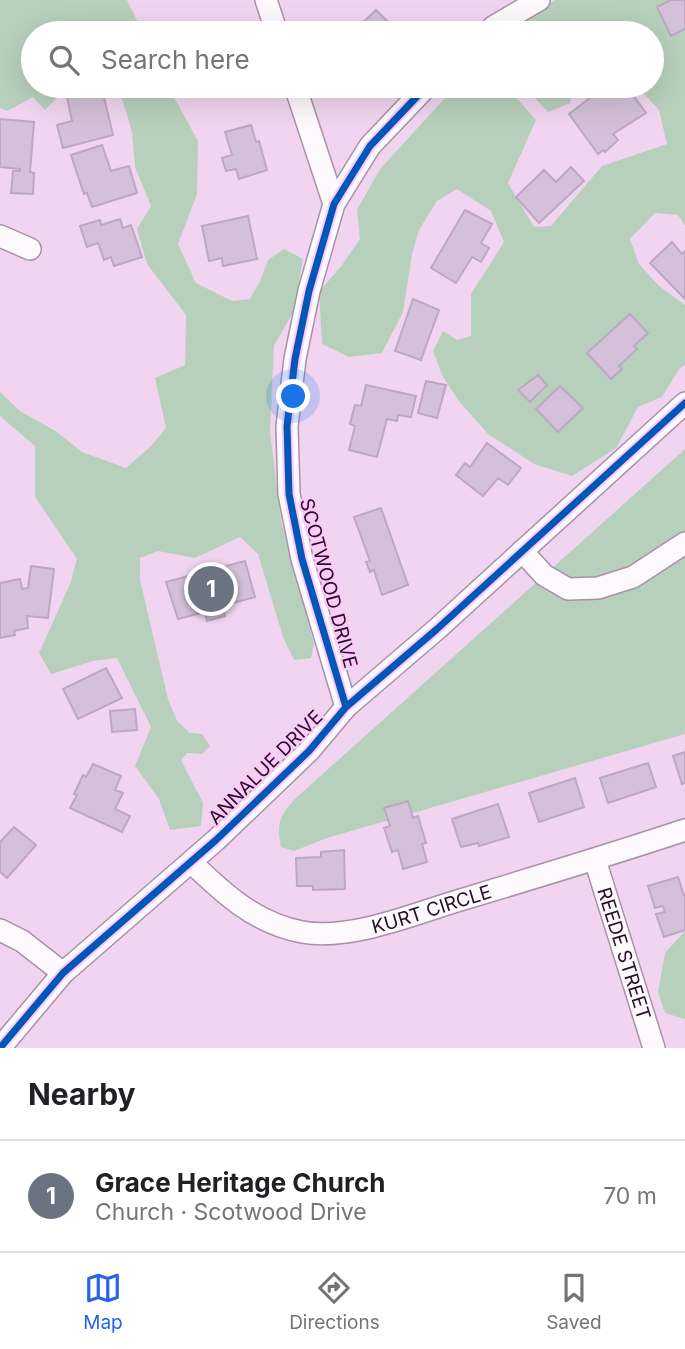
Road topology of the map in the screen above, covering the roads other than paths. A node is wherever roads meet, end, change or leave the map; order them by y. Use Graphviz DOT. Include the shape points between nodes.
graph roads {
  1 [pos="266,0"];
  2 [pos="506,0"];
  3 [pos="539,0"];
  4 [pos="273,21"];
  5 [pos="494,21"];
  6 [pos="504,21"];
  7 [pos="299,98"];
  8 [pos="416,98"];
  9 [pos="334,204"];
  10 [pos="0,236"];
  11 [pos="30,249"];
  12 [pos="685,403"];
  13 [pos="685,542"];
  14 [pos="522,551"];
  15 [pos="346,707"];
  16 [pos="685,830"];
  17 [pos="595,860"];
  18 [pos="191,862"];
  19 [pos="0,930"];
  20 [pos="63,973"];
  21 [pos="0,1048"];
  22 [pos="654,1048"];
  1 -- 4 [label="street"];
  2 -- 5 [label="street"];
  3 -- 6 [label="street"];
  7 -- 9 [label="street"];
  8 -- 9 [label="street, SCOTWOOD DRIVE" via="370,146"];
  9 -- 15 [label="street, SCOTWOOD DRIVE" via="309,291 287,426 289,494 302,559"];
  10 -- 11 [label="street"];
  12 -- 14 [label="street, ANNALUE DRIVE"];
  13 -- 14 [label="street" via="633,577 598,588 568,589 544,575"];
  14 -- 15 [label="street, ANNALUE DRIVE"];
  15 -- 18 [label="street, ANNALUE DRIVE" via="309,751"];
  16 -- 17 [label="street, KURT CIRCLE"];
  17 -- 18 [label="street, KURT CIRCLE" via="363,929 328,934 278,926 258,917 223,893"];
  17 -- 22 [label="street, REEDE STREET"];
  18 -- 20 [label="street, ANNALUE DRIVE"];
  19 -- 20 [label="street"];
  20 -- 21 [label="street, ANNALUE DRIVE"];
}
